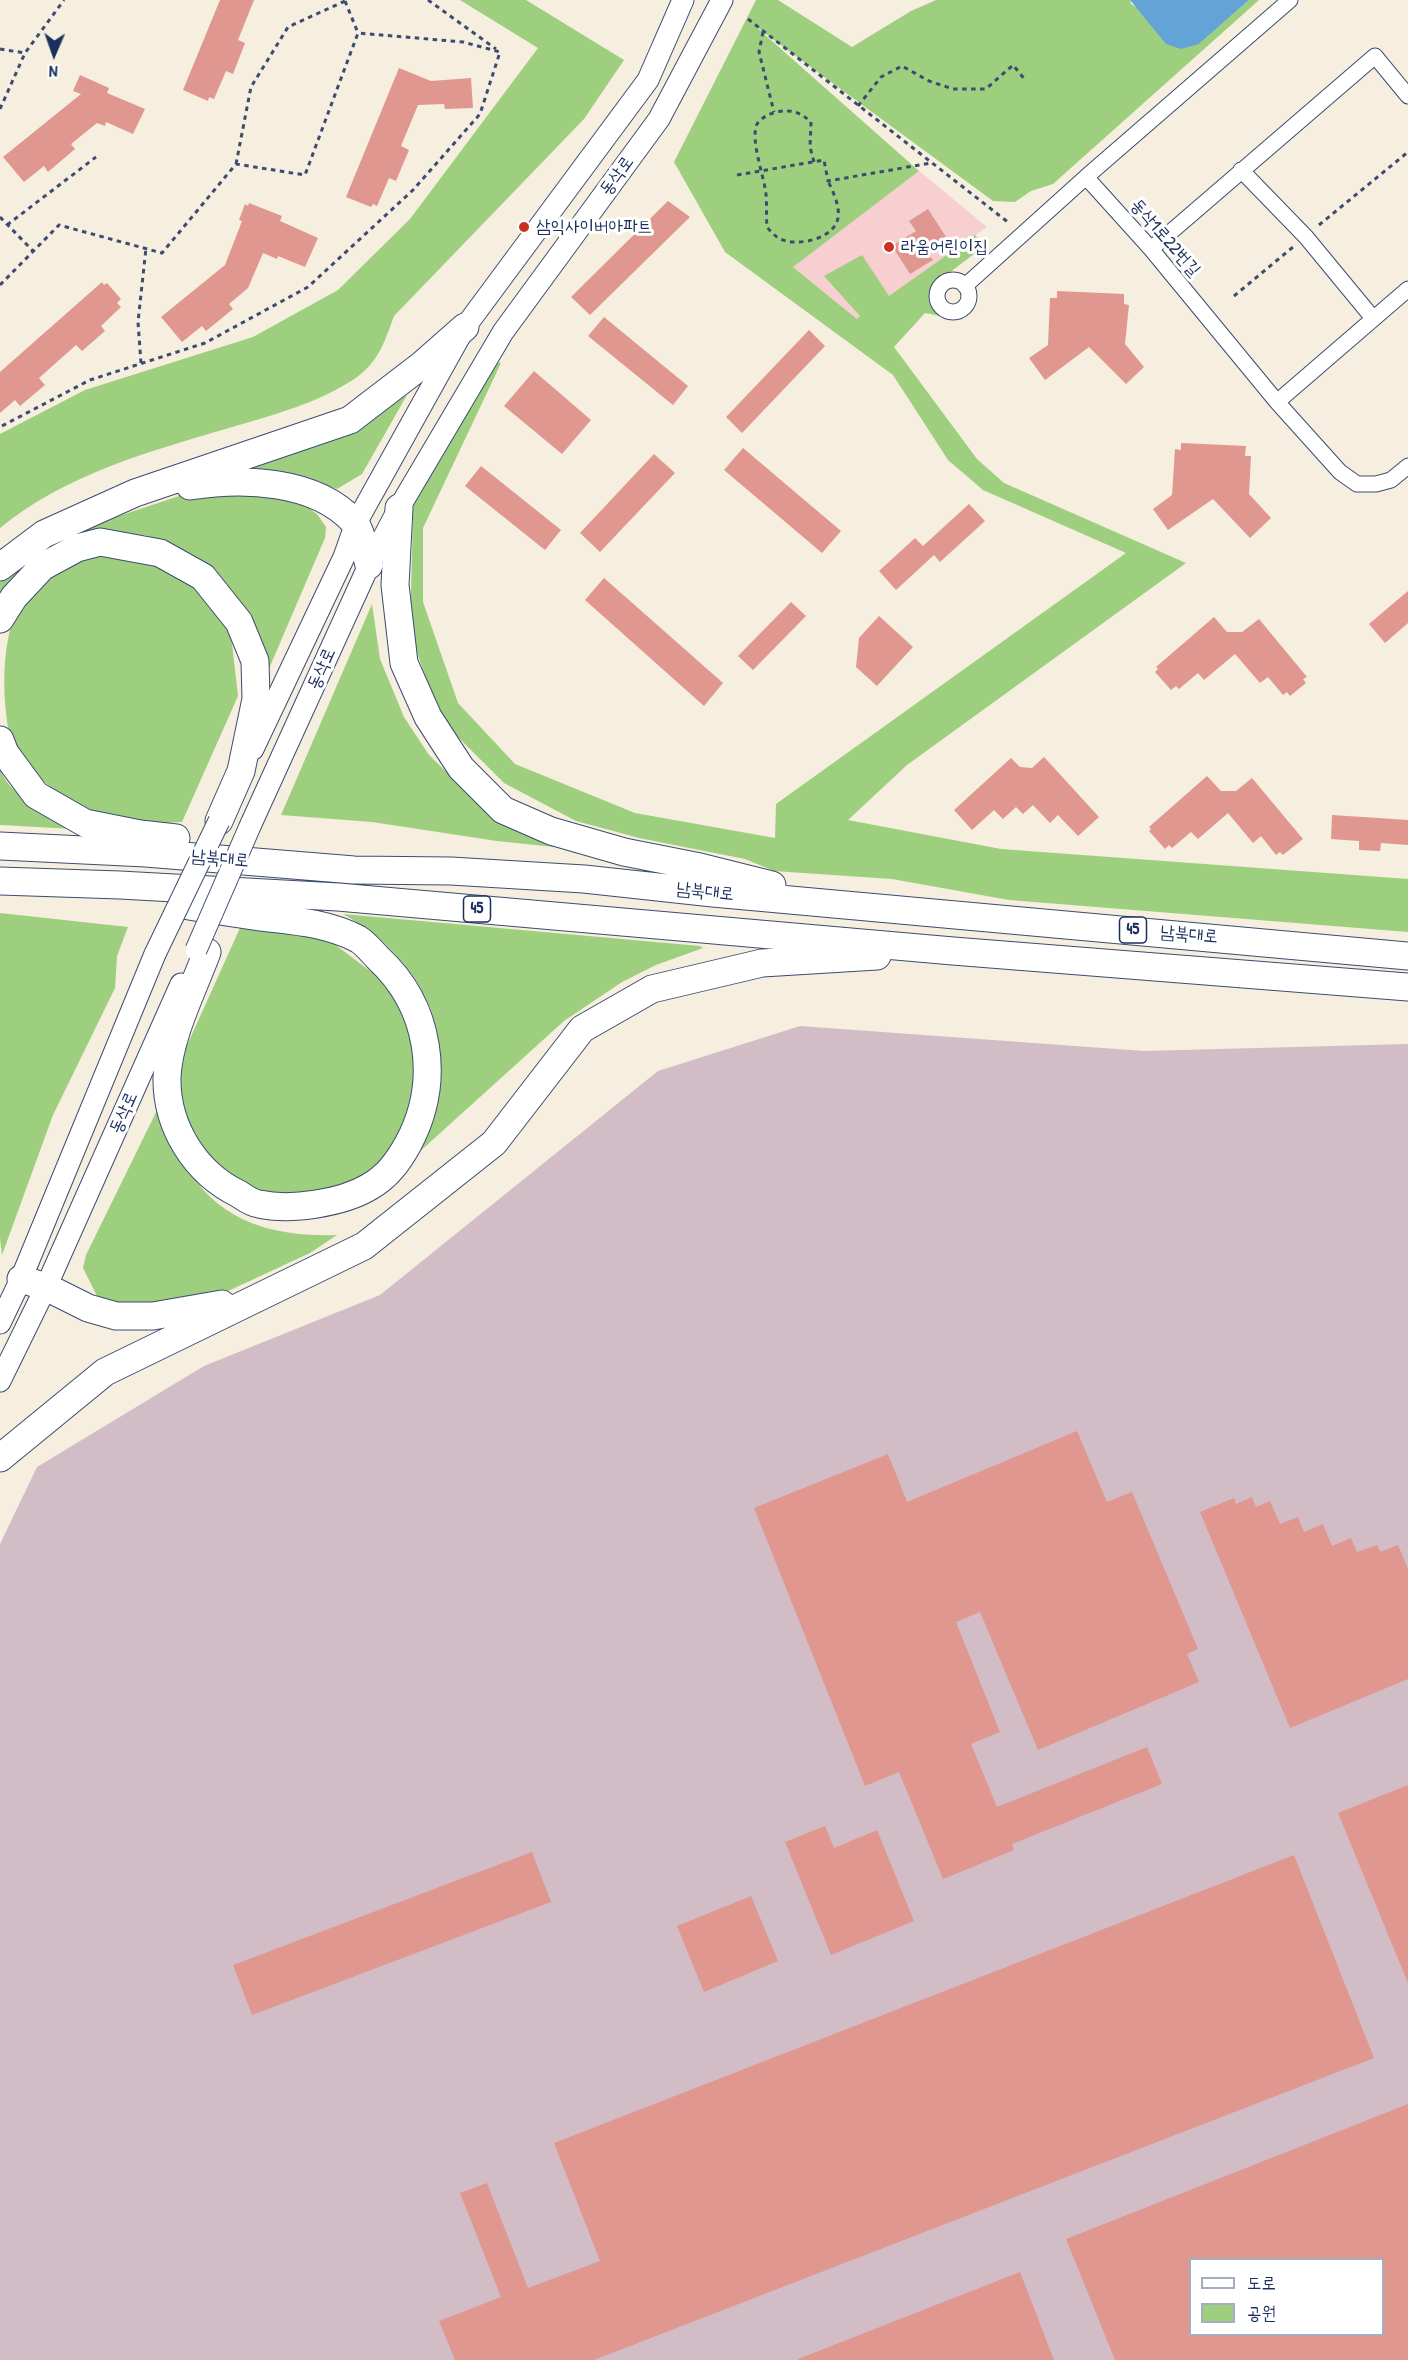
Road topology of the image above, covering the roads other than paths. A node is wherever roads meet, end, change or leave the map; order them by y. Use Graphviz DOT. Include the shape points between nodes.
graph roads {
  1 [pos="683,0"];
  2 [pos="722,0"];
  3 [pos="1290,0"];
  4 [pos="1408,96"];
  5 [pos="1241,170"];
  6 [pos="1086,177"];
  7 [pos="1151,249"];
  8 [pos="965,286"];
  9 [pos="1408,288"];
  10 [pos="1372,317"];
  11 [pos="465,327"];
  12 [pos="1277,402"];
  13 [pos="1408,466"];
  14 [pos="135,493"];
  15 [pos="399,508"];
  16 [pos="356,523"];
  17 [pos="369,565"];
  18 [pos="0,567"];
  19 [pos="0,619"];
  20 [pos="0,740"];
  21 [pos="219,820"];
  22 [pos="0,846"];
  23 [pos="451,871"];
  24 [pos="0,881"];
  25 [pos="31,883"];
  26 [pos="857,906"];
  27 [pos="201,951"];
  28 [pos="953,951"];
  29 [pos="1408,956"];
  30 [pos="1408,987"];
  31 [pos="34,1283"];
  32 [pos="263,1296"];
  33 [pos="0,1323"];
  34 [pos="0,1381"];
  35 [pos="0,1458"];
  1 -- 11 [label="main road, 동삭로" via="648,80"];
  2 -- 15 [label="main road, 동삭로" via="659,119 503,333"];
  3 -- 6 [label="street"];
  4 -- 5 [label="street" via="1375,56"];
  5 -- 7 [label="street"];
  5 -- 10 [label="street" via="1306,237"];
  6 -- 7 [label="street, 동삭1로22번길"];
  6 -- 8 [label="street"];
  7 -- 12 [label="street, 동삭1로22번길"];
  9 -- 10 [label="street"];
  10 -- 12 [label="street"];
  11 -- 14 [label="highway" via="350,420"];
  11 -- 16 [label="main road, 동삭로"];
  12 -- 13 [label="street, 동삭1로22번길" via="1340,472 1357,484 1392,480"];
  14 -- 16 [label="highway" via="213,483 263,482 325,498"];
  14 -- 18 [label="highway" via="44,534"];
  15 -- 17 [label="main road, 동삭로"];
  15 -- 26 [label="highway" via="395,585 404,663 428,717 461,768 503,810 551,831 624,852"];
  16 -- 17 [label="highway"];
  16 -- 21 [label="main road, 동삭로" via="344,557"];
  17 -- 27 [label="main road, 동삭로, bridge" via="251,824"];
  19 -- 21 [label="highway" via="42,567 77,548 100,542 160,554 203,577 240,622 255,661 256,699 241,771"];
  20 -- 23 [label="highway" via="36,795 85,823 140,834"];
  21 -- 31 [label="main road, 동삭로, bridge" via="155,954"];
  22 -- 23 [label="highway, 남북대로 / 45" via="354,870"];
  23 -- 26 [label="highway, 남북대로 / 45" via="584,879"];
  24 -- 25 [label="highway, 남북대로 / 45"];
  25 -- 27 [label="highway" via="319,924 359,940 396,975 414,1009 427,1052 428,1086 416,1128 396,1166 371,1186 342,1200 297,1206 258,1204 227,1189 201,1167 177,1127 167,1079 170,1053"];
  25 -- 28 [label="highway, 남북대로 / 45" via="338,897"];
  26 -- 29 [label="highway, 남북대로 / 45"];
  27 -- 31 [label="main road, 동삭로"];
  28 -- 30 [label="highway, 남북대로 / 45"];
  28 -- 32 [label="highway" via="762,963 652,988 582,1029 494,1143 420,1202 364,1246"];
  31 -- 32 [label="highway" via="88,1308 116,1316 153,1316"];
  31 -- 33 [label="main road, 동삭로"];
  31 -- 34 [label="main road, 동삭로"];
  32 -- 35 [label="highway" via="105,1372"];
}
